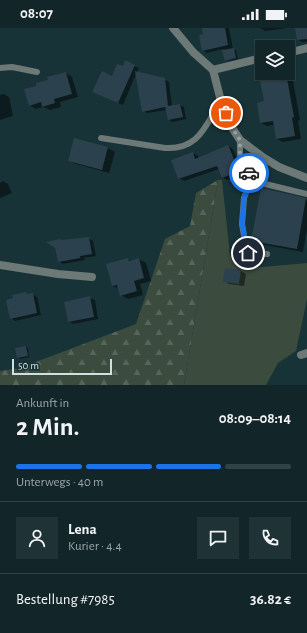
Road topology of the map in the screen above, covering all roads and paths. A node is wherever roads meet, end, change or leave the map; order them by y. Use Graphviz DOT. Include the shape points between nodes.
graph roads {
  1 [pos="173,28"];
  2 [pos="307,48"];
  3 [pos="295,51"];
  4 [pos="255,60"];
  5 [pos="0,68"];
  6 [pos="213,70"];
  7 [pos="36,72"];
  8 [pos="221,101"];
  9 [pos="101,138"];
  10 [pos="240,140"];
  11 [pos="252,177"];
  12 [pos="307,178"];
  13 [pos="307,194"];
  14 [pos="267,254"];
  15 [pos="0,265"];
  16 [pos="92,277"];
  1 -- 6 [label="street"];
  2 -- 3 [label="street"];
  4 -- 6 [label="street"];
  5 -- 7 [label="lane"];
  6 -- 8 [label="street"];
  8 -- 9 [label="lane" via="197,138 183,147 165,148"];
  8 -- 10 [label="street"];
  10 -- 11 [label="lane" via="240,156"];
  10 -- 12 [label="street" via="279,167"];
  11 -- 13 [label="lane" via="257,182"];
  11 -- 14 [label="lane" via="244,198 242,224 246,246 248,253"];
  15 -- 16 [label="street"];
}
